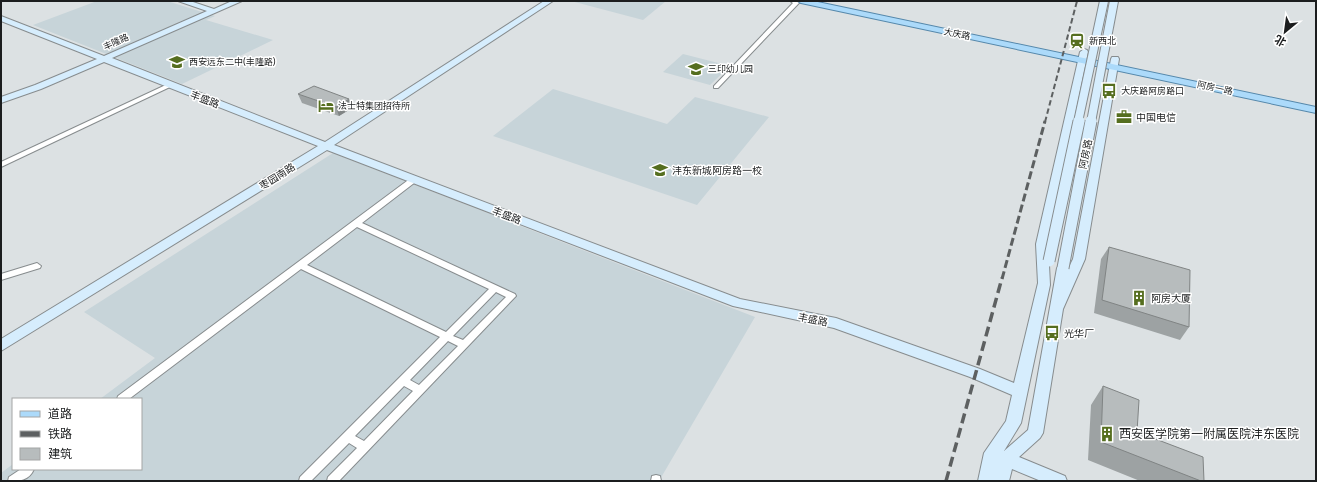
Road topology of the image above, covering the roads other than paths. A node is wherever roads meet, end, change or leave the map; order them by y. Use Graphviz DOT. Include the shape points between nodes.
graph roads {
  1 [pos="182,1"];
  2 [pos="238,1"];
  3 [pos="549,1"];
  4 [pos="793,1"];
  5 [pos="801,1"];
  6 [pos="835,1"];
  7 [pos="1104,1"];
  8 [pos="1114,1"];
  9 [pos="214,11"];
  10 [pos="1,18"];
  11 [pos="1083,56"];
  12 [pos="103,59"];
  13 [pos="1114,63"];
  14 [pos="170,85"];
  15 [pos="716,87"];
  16 [pos="1,100"];
  17 [pos="1316,101"];
  18 [pos="1316,110"];
  19 [pos="326,146"];
  20 [pos="1,165"];
  21 [pos="414,180"];
  22 [pos="356,223"];
  23 [pos="300,265"];
  24 [pos="37,266"];
  25 [pos="1,277"];
  26 [pos="1044,285"];
  27 [pos="495,288"];
  28 [pos="1057,307"];
  29 [pos="447,337"];
  30 [pos="464,345"];
  31 [pos="1,346"];
  32 [pos="404,381"];
  33 [pos="420,390"];
  34 [pos="1020,392"];
  35 [pos="123,398"];
  36 [pos="348,437"];
  37 [pos="365,447"];
  38 [pos="999,456"];
  39 [pos="28,470"];
  40 [pos="13,481"];
  41 [pos="304,481"];
  42 [pos="332,481"];
  43 [pos="986,481"];
  44 [pos="1001,481"];
  45 [pos="1059,481"];
  1 -- 9 [label="main road"];
  2 -- 9 [label="main road, 丰隆路"];
  3 -- 19 [label="main road, 枣园南路"];
  4 -- 15 [label="street" via="796,4"];
  5 -- 11 [label="main road, 大庆路"];
  6 -- 11 [label="main road, 大庆路"];
  7 -- 26 [label="main road, 阿房路, bridge"];
  8 -- 28 [label="main road, 阿房路, bridge"];
  9 -- 12 [label="main road, 丰隆路"];
  10 -- 12 [label="main road, 丰盛路"];
  11 -- 13 [label="main road, 大庆路"];
  11 -- 26 [label="main road, 阿房路" via="1042,244"];
  12 -- 14 [label="main road, 丰盛路"];
  12 -- 16 [label="main road, 丰隆路"];
  13 -- 17 [label="main road, 阿房一路"];
  13 -- 18 [label="main road, 阿房一路"];
  13 -- 28 [label="main road, 阿房路" via="1079,259"];
  14 -- 19 [label="main road, 丰盛路"];
  14 -- 20 [label="street"];
  19 -- 21 [label="main road, 丰盛路"];
  19 -- 31 [label="main road, 枣园南路"];
  21 -- 22 [label="street"];
  21 -- 34 [label="main road, 丰盛路" via="738,303 836,323"];
  22 -- 23 [label="street"];
  22 -- 27 [label="street"];
  23 -- 29 [label="street"];
  23 -- 35 [label="street"];
  24 -- 25 [label="street"];
  26 -- 34 [label="main road, 阿房路"];
  27 -- 29 [label="street"];
  27 -- 30 [label="street" via="512,296"];
  28 -- 38 [label="main road, 阿房路" via="1035,433"];
  29 -- 30 [label="street"];
  29 -- 32 [label="street"];
  30 -- 33 [label="street"];
  32 -- 33 [label="street"];
  32 -- 36 [label="street"];
  33 -- 37 [label="street"];
  34 -- 38 [label="main road, 阿房路" via="1013,423"];
  36 -- 37 [label="street"];
  36 -- 41 [label="street"];
  37 -- 42 [label="street"];
  38 -- 43 [label="main road, 阿房路"];
  38 -- 44 [label="main road, 阿房路"];
  38 -- 45 [label="main road"];
  39 -- 40 [label="street"];
}
